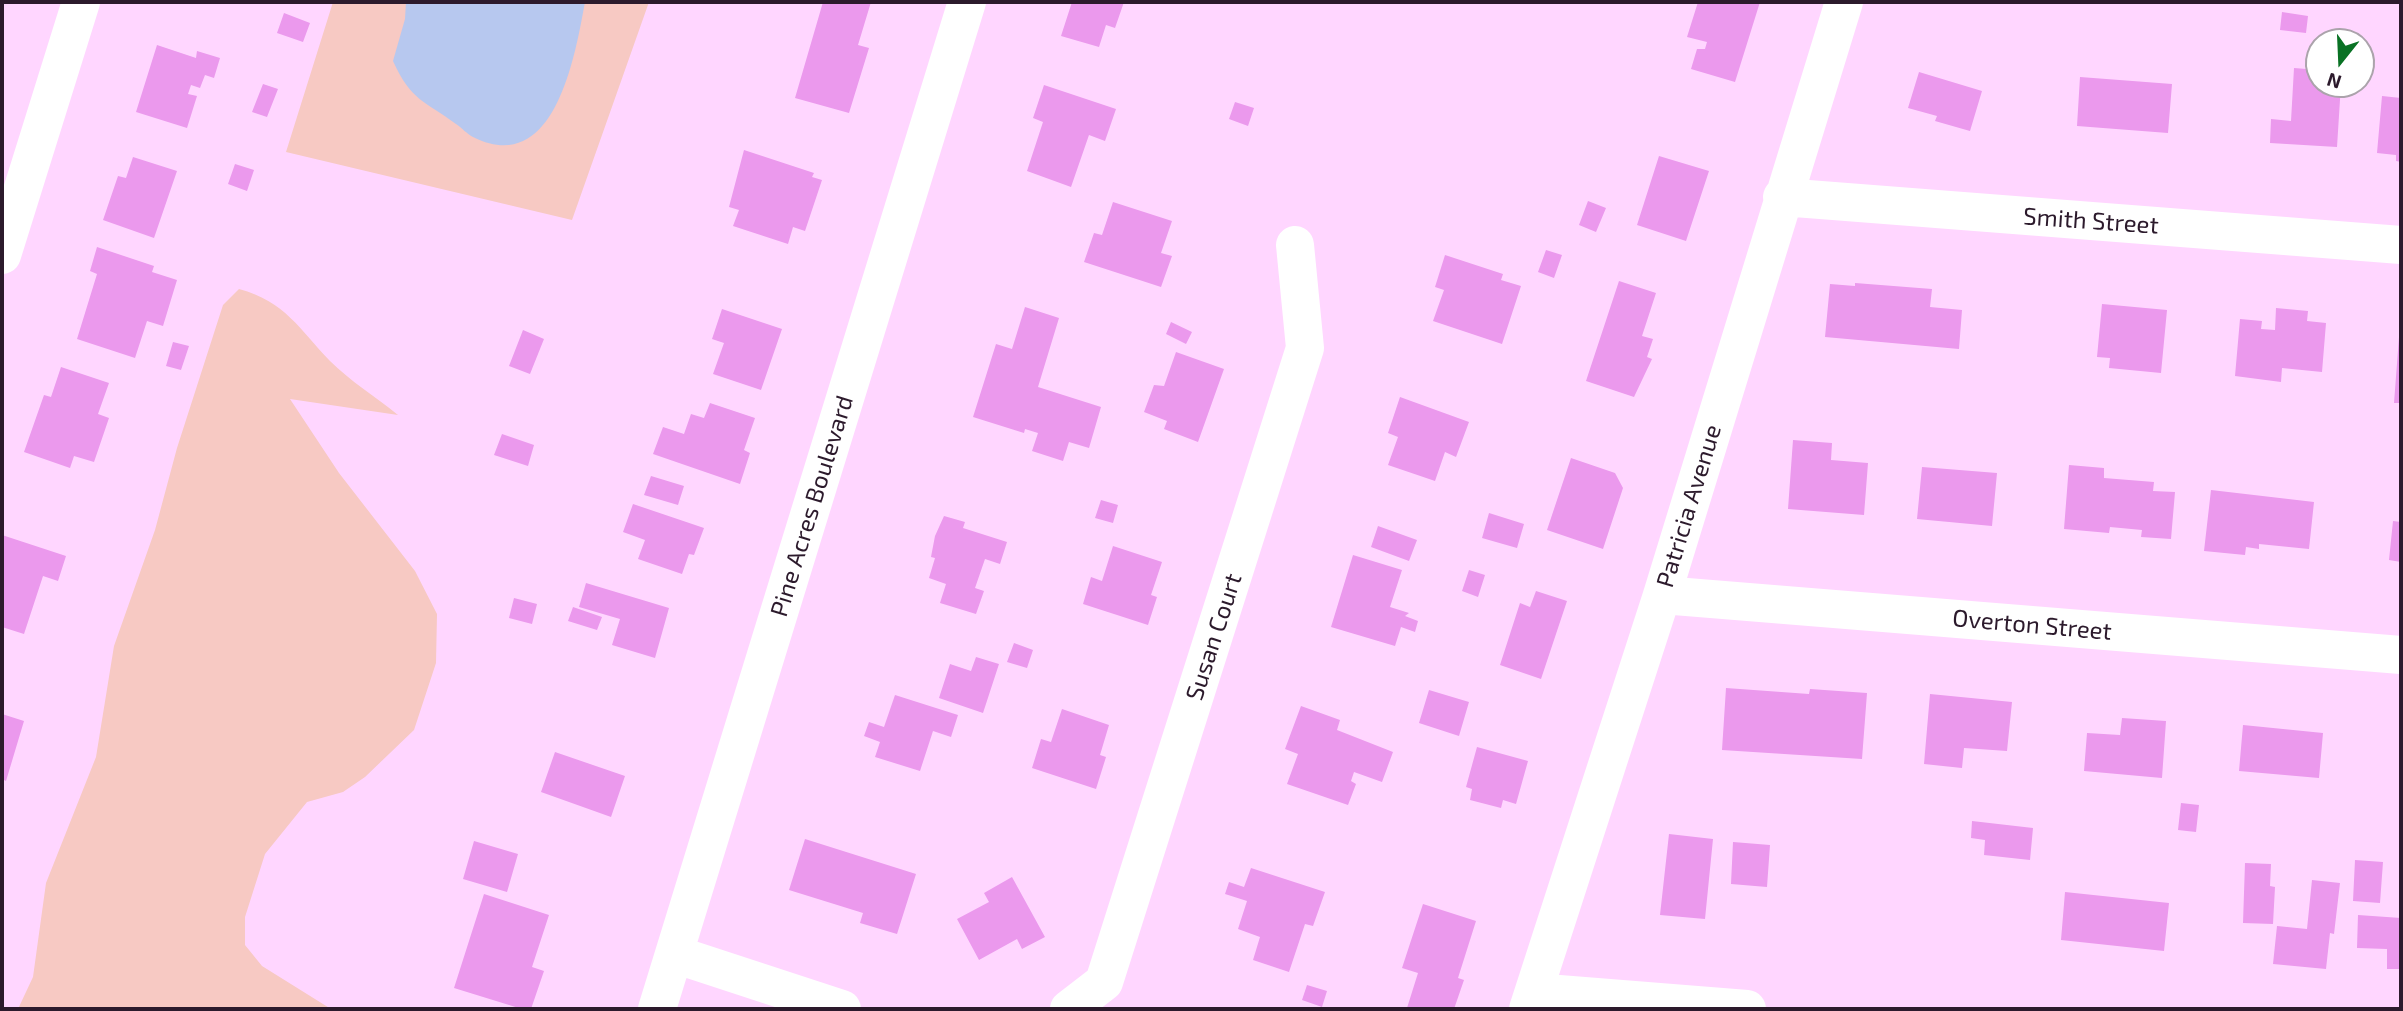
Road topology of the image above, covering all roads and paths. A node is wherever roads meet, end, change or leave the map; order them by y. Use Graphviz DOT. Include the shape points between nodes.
graph roads {
  1 [pos="81,2"];
  2 [pos="967,2"];
  3 [pos="1844,2"];
  4 [pos="1782,197"];
  5 [pos="1295,245"];
  6 [pos="2401,246"];
  7 [pos="2,255"];
  8 [pos="1662,595"];
  9 [pos="2401,655"];
  10 [pos="674,954"];
  11 [pos="1531,1001"];
  12 [pos="657,1009"];
  13 [pos="842,1009"];
  14 [pos="1069,1009"];
  15 [pos="1747,1009"];
  1 -- 7 [label="street"];
  2 -- 10 [label="street, Pine Acres Boulevard"];
  3 -- 4 [label="street, Patricia Avenue"];
  4 -- 6 [label="street, Smith Street"];
  4 -- 8 [label="street, Patricia Avenue"];
  5 -- 14 [label="street, Susan Court" via="1305,348 1104,982"];
  8 -- 9 [label="street, Overton Street"];
  8 -- 11 [label="street, Patricia Avenue"];
  10 -- 12 [label="street, Pine Acres Boulevard"];
  10 -- 13 [label="street"];
  11 -- 15 [label="street"];
}
